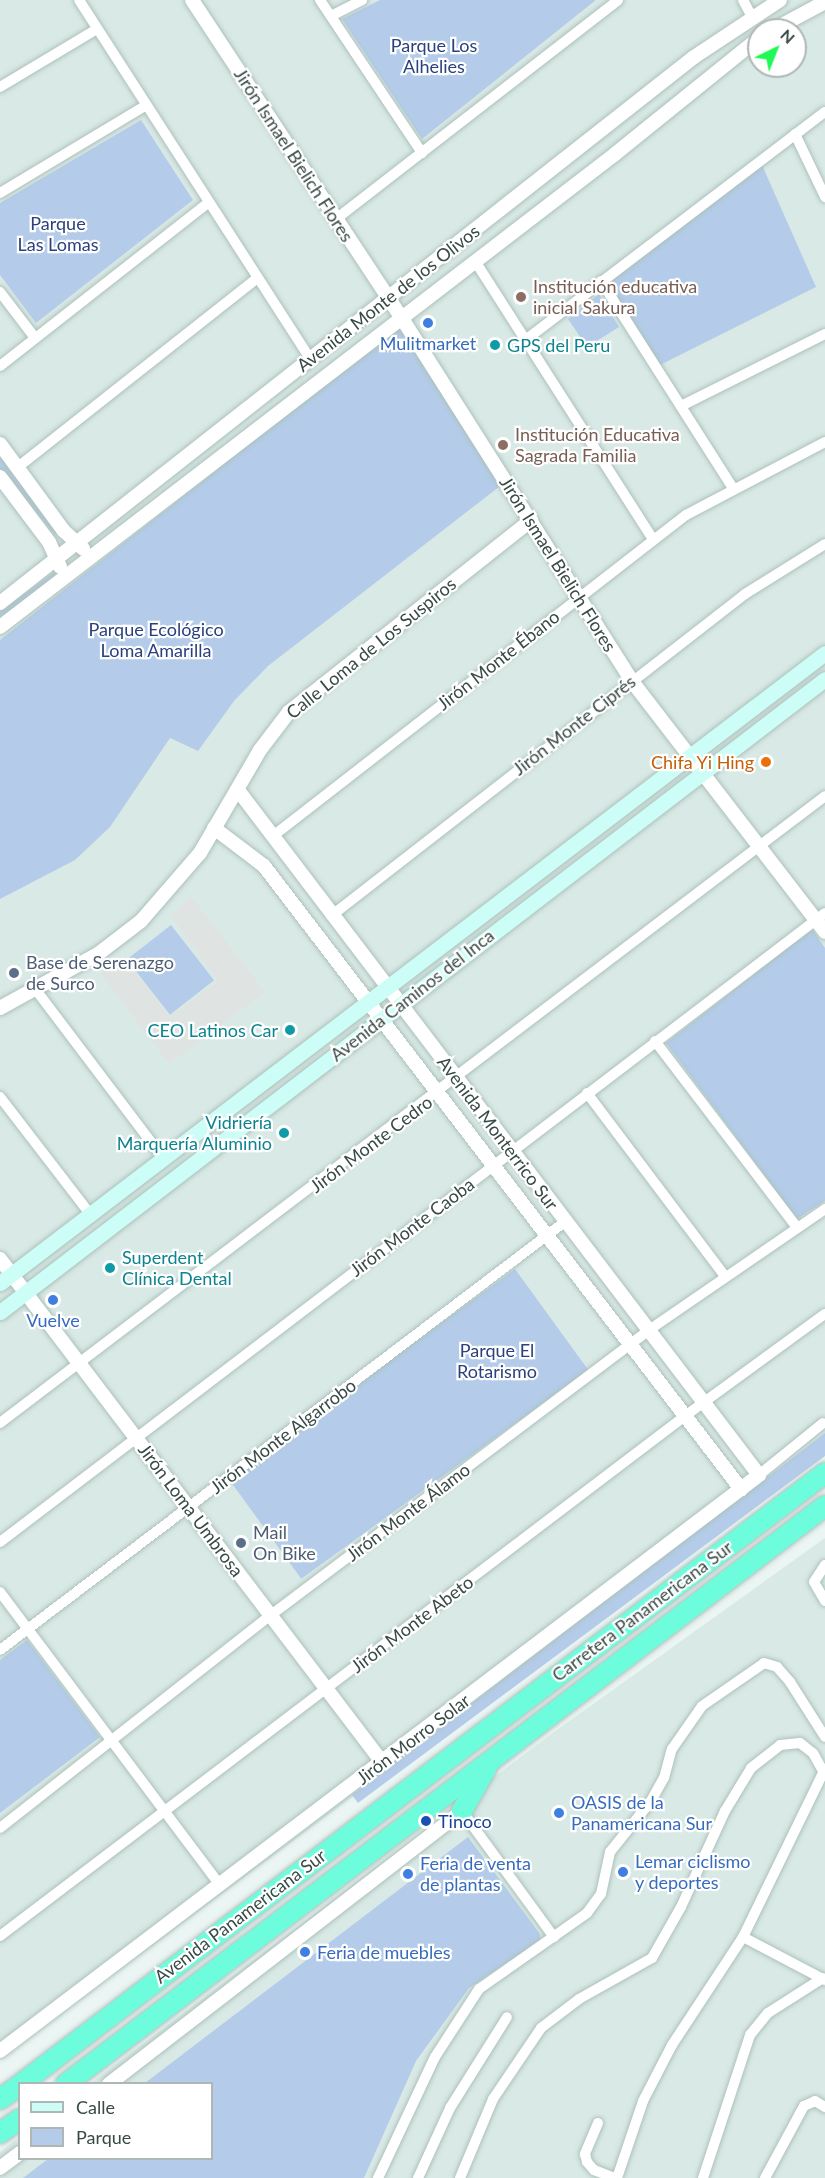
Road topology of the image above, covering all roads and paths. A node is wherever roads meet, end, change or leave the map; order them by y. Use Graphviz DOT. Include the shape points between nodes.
graph roads {
  1 [pos="79,0"];
  2 [pos="192,0"];
  3 [pos="320,0"];
  4 [pos="362,0"];
  5 [pos="618,0"];
  6 [pos="743,0"];
  7 [pos="780,0"];
  8 [pos="825,2"];
  9 [pos="331,16"];
  10 [pos="752,17"];
  11 [pos="795,18"];
  12 [pos="98,29"];
  13 [pos="747,47"];
  14 [pos="0,87"];
  15 [pos="146,106"];
  16 [pos="825,112"];
  17 [pos="795,134"];
  18 [pos="422,153"];
  19 [pos="0,193"];
  20 [pos="825,197"];
  21 [pos="208,203"];
  22 [pos="336,219"];
  23 [pos="475,261"];
  24 [pos="256,279"];
  25 [pos="601,281"];
  26 [pos="0,292"];
  27 [pos="388,298"];
  28 [pos="401,317"];
  29 [pos="825,334"];
  30 [pos="36,338"];
  31 [pos="528,338"];
  32 [pos="310,359"];
  33 [pos="0,366"];
  34 [pos="681,406"];
  35 [pos="825,442"];
  36 [pos="0,444"];
  37 [pos="18,467"];
  38 [pos="0,478"];
  39 [pos="733,488"];
  40 [pos="531,520"];
  41 [pos="653,539"];
  42 [pos="76,544"];
  43 [pos="825,544"];
  44 [pos="91,556"];
  45 [pos="57,559"];
  46 [pos="65,578"];
  47 [pos="578,598"];
  48 [pos="0,603"];
  49 [pos="0,627"];
  50 [pos="825,653"];
  51 [pos="825,679"];
  52 [pos="631,680"];
  53 [pos="689,754"];
  54 [pos="702,772"];
  55 [pos="238,790"];
  56 [pos="825,796"];
  57 [pos="214,828"];
  58 [pos="273,836"];
  59 [pos="759,846"];
  60 [pos="331,916"];
  61 [pos="820,917"];
  62 [pos="825,932"];
  63 [pos="386,987"];
  64 [pos="36,990"];
  65 [pos="367,1001"];
  66 [pos="400,1005"];
  67 [pos="0,1008"];
  68 [pos="381,1019"];
  69 [pos="655,1041"];
  70 [pos="457,1079"];
  71 [pos="587,1093"];
  72 [pos="438,1094"];
  73 [pos="0,1097"];
  74 [pos="512,1151"];
  75 [pos="163,1158"];
  76 [pos="493,1165"];
  77 [pos="825,1209"];
  78 [pos="90,1214"];
  79 [pos="566,1221"];
  80 [pos="796,1227"];
  81 [pos="547,1236"];
  82 [pos="0,1259"];
  83 [pos="725,1276"];
  84 [pos="6,1278"];
  85 [pos="26,1293"];
  86 [pos="0,1312"];
  87 [pos="825,1314"];
  88 [pos="649,1330"];
  89 [pos="630,1344"];
  90 [pos="80,1364"];
  91 [pos="703,1402"];
  92 [pos="685,1416"];
  93 [pos="824,1423"];
  94 [pos="0,1424"];
  95 [pos="136,1438"];
  96 [pos="825,1473"];
  97 [pos="759,1475"];
  98 [pos="741,1488"];
  99 [pos="825,1506"];
  100 [pos="189,1507"];
  101 [pos="0,1542"];
  102 [pos="825,1565"];
  103 [pos="0,1592"];
  104 [pos="825,1601"];
  105 [pos="271,1615"];
  106 [pos="28,1629"];
  107 [pos="0,1650"];
  108 [pos="327,1689"];
  109 [pos="825,1737"];
  110 [pos="113,1741"];
  111 [pos="460,1749"];
  112 [pos="491,1759"];
  113 [pos="382,1762"];
  114 [pos="825,1773"];
  115 [pos="462,1810"];
  116 [pos="166,1813"];
  117 [pos="0,1828"];
  118 [pos="220,1885"];
  119 [pos="0,1936"];
  120 [pos="554,1936"];
  121 [pos="743,1937"];
  122 [pos="824,1979"];
  123 [pos="507,2017"];
  124 [pos="0,2051"];
  125 [pos="23,2082"];
  126 [pos="69,2082"];
  127 [pos="112,2082"];
  128 [pos="18,2086"];
  129 [pos="0,2099"];
  130 [pos="825,2107"];
  131 [pos="18,2120"];
  132 [pos="598,2123"];
  133 [pos="0,2133"];
  134 [pos="18,2154"];
  135 [pos="0,2168"];
  136 [pos="593,2174"];
  137 [pos="378,2178"];
  138 [pos="418,2178"];
  139 [pos="460,2178"];
  140 [pos="616,2178"];
  141 [pos="703,2178"];
  142 [pos="765,2178"];
  1 -- 12 [label="street"];
  2 -- 22 [label="street, Jirón Ismael Bielich Flores"];
  3 -- 9 [label="street"];
  4 -- 9 [label="street"];
  5 -- 18 [label="street"];
  6 -- 10 [label="street"];
  7 -- 10 [label="street, Avenida Monte de los Olivos"];
  8 -- 11 [label="street"];
  9 -- 18 [label="street"];
  10 -- 27 [label="street, Avenida Monte de los Olivos" via="694,57"];
  12 -- 14 [label="street"];
  12 -- 15 [label="street"];
  13 -- 23 [label="street, Avenida Monte de los Olivos"];
  15 -- 19 [label="street"];
  15 -- 21 [label="street"];
  16 -- 17 [label="street"];
  17 -- 20 [label="street"];
  17 -- 25 [label="street"];
  18 -- 22 [label="street"];
  21 -- 24 [label="street"];
  21 -- 30 [label="street"];
  22 -- 27 [label="street, Jirón Ismael Bielich Flores"];
  23 -- 28 [label="street, Avenida Monte de los Olivos"];
  23 -- 31 [label="street"];
  24 -- 32 [label="street"];
  24 -- 37 [label="street"];
  25 -- 31 [label="street"];
  25 -- 34 [label="street"];
  26 -- 30 [label="street"];
  27 -- 28 [label="street, Jirón Ismael Bielich Flores"];
  27 -- 32 [label="street, Avenida Monte de los Olivos"];
  28 -- 40 [label="street, Jirón Ismael Bielich Flores"];
  28 -- 44 [label="street, Avenida Monte de los Olivos"];
  29 -- 34 [label="street"];
  30 -- 33 [label="street"];
  31 -- 41 [label="street"];
  32 -- 42 [label="street, Avenida Monte de los Olivos"];
  34 -- 39 [label="street"];
  35 -- 39 [label="street, Jirón Monte Ébano"];
  36 -- 37 [label="street"];
  37 -- 42 [label="street"];
  38 -- 45 [label="street"];
  39 -- 41 [label="street, Jirón Monte Ébano"];
  40 -- 47 [label="street, Jirón Ismael Bielich Flores"];
  40 -- 55 [label="street, Calle Loma de Los Suspiros" via="289,712 260,750"];
  41 -- 47 [label="street, Jirón Monte Ébano"];
  42 -- 44 [label="street"];
  42 -- 45 [label="street, Avenida Monte de los Olivos"];
  43 -- 52 [label="street, Jirón Monte Ciprés" via="745,594"];
  44 -- 46 [label="street, Avenida Monte de los Olivos"];
  45 -- 46 [label="street"];
  45 -- 48 [label="street, Avenida Monte de los Olivos"];
  46 -- 49 [label="street, Avenida Monte de los Olivos"];
  47 -- 52 [label="street, Jirón Ismael Bielich Flores"];
  47 -- 58 [label="street, Jirón Monte Ébano"];
  50 -- 53 [label="main road, Avenida Caminos del Inca"];
  51 -- 54 [label="main road, Avenida Caminos del Inca"];
  52 -- 53 [label="street, Jirón Ismael Bielich Flores"];
  52 -- 60 [label="street, Jirón Monte Ciprés"];
  53 -- 54 [label="street, Jirón Ismael Bielich Flores"];
  53 -- 63 [label="main road, Avenida Caminos del Inca"];
  54 -- 59 [label="street, Jirón Ismael Bielich Flores"];
  54 -- 66 [label="main road, Avenida Caminos del Inca"];
  55 -- 57 [label="street, Calle Loma de Los Suspiros"];
  55 -- 58 [label="street, Avenida Monterrico Sur"];
  56 -- 59 [label="street, Jirón Monte Cedro"];
  57 -- 64 [label="street, Calle Loma de Los Suspiros" via="181,878 141,921 121,938"];
  57 -- 65 [label="street, Avenida Monterrico Sur" via="264,866"];
  58 -- 60 [label="street, Avenida Monterrico Sur"];
  59 -- 61 [label="street, Jirón Ismael Bielich Flores"];
  59 -- 70 [label="street, Jirón Monte Cedro"];
  60 -- 63 [label="street, Avenida Monterrico Sur"];
  61 -- 62 [label="street, Jirón Ismael Bielich Flores"];
  61 -- 69 [label="street, Jirón Monte Caoba"];
  63 -- 65 [label="main road, Avenida Caminos del Inca"];
  63 -- 66 [label="street, Avenida Monterrico Sur"];
  64 -- 67 [label="street, Calle Loma de Los Suspiros"];
  64 -- 75 [label="street"];
  65 -- 68 [label="street, Avenida Monterrico Sur"];
  65 -- 75 [label="main road, Avenida Caminos del Inca"];
  66 -- 68 [label="main road, Avenida Caminos del Inca"];
  66 -- 70 [label="street, Avenida Monterrico Sur"];
  68 -- 72 [label="street, Avenida Monterrico Sur"];
  68 -- 85 [label="main road, Avenida Caminos del Inca"];
  69 -- 71 [label="street, Jirón Monte Caoba"];
  69 -- 80 [label="street"];
  70 -- 72 [label="street, Jirón Monte Cedro"];
  70 -- 74 [label="street, Avenida Monterrico Sur"];
  71 -- 74 [label="street, Jirón Monte Caoba"];
  71 -- 83 [label="street"];
  72 -- 76 [label="street, Avenida Monterrico Sur"];
  72 -- 90 [label="street, Jirón Monte Cedro"];
  73 -- 78 [label="street"];
  74 -- 76 [label="street, Jirón Monte Caoba"];
  74 -- 79 [label="street, Avenida Monterrico Sur"];
  75 -- 78 [label="main road, Avenida Caminos del Inca"];
  76 -- 81 [label="street, Avenida Monterrico Sur"];
  76 -- 95 [label="street, Jirón Monte Caoba"];
  77 -- 80 [label="street, Jirón Monte Álamo"];
  78 -- 84 [label="main road, Avenida Caminos del Inca"];
  79 -- 81 [label="street, Jirón Monte Algarrobo"];
  79 -- 88 [label="street, Avenida Monterrico Sur"];
  80 -- 83 [label="street, Jirón Monte Álamo"];
  81 -- 89 [label="street, Avenida Monterrico Sur"];
  81 -- 100 [label="street, Jirón Monte Algarrobo"];
  82 -- 84 [label="street, Jirón Loma Umbrosa"];
  83 -- 88 [label="street, Jirón Monte Álamo"];
  84 -- 85 [label="street, Jirón Loma Umbrosa"];
  85 -- 86 [label="main road, Avenida Caminos del Inca"];
  85 -- 90 [label="street, Jirón Loma Umbrosa"];
  87 -- 91 [label="street, Jirón Monte Abeto"];
  88 -- 89 [label="street, Jirón Monte Álamo"];
  88 -- 91 [label="street, Avenida Monterrico Sur"];
  89 -- 92 [label="street, Avenida Monterrico Sur"];
  89 -- 105 [label="street, Jirón Monte Álamo"];
  90 -- 94 [label="street, Jirón Monte Cedro"];
  90 -- 95 [label="street, Jirón Loma Umbrosa"];
  91 -- 92 [label="street, Jirón Monte Abeto"];
  91 -- 97 [label="street, Avenida Monterrico Sur"];
  92 -- 98 [label="street, Avenida Monterrico Sur"];
  92 -- 108 [label="street, Jirón Monte Abeto"];
  93 -- 97 [label="street, Jirón Morro Solar"];
  95 -- 100 [label="street, Jirón Loma Umbrosa"];
  95 -- 101 [label="street, Jirón Monte Caoba"];
  96 -- 111 [label="highway, Carretera Panamericana Sur"];
  97 -- 98 [label="street, Jirón Morro Solar"];
  98 -- 113 [label="street, Jirón Morro Solar"];
  99 -- 112 [label="highway, Carretera Panamericana Sur"];
  100 -- 105 [label="street, Jirón Loma Umbrosa"];
  100 -- 106 [label="street, Jirón Monte Algarrobo"];
  102 -- 104 [label="street" via="814,1582"];
  103 -- 106 [label="street"];
  105 -- 108 [label="street, Jirón Loma Umbrosa"];
  105 -- 110 [label="street, Jirón Monte Álamo"];
  106 -- 107 [label="street, Jirón Monte Algarrobo"];
  106 -- 110 [label="street"];
  108 -- 113 [label="street, Jirón Loma Umbrosa"];
  108 -- 116 [label="street, Jirón Monte Abeto"];
  109 -- 120 [label="street" via="790,1682 777,1667 764,1663 702,1706 687,1722 651,1801 610,1852 601,1894 587,1913"];
  110 -- 116 [label="street"];
  110 -- 117 [label="street, Jirón Monte Álamo"];
  111 -- 125 [label="highway, Avenida Panamericana Sur"];
  112 -- 115 [label="highway"];
  112 -- 126 [label="highway, Avenida Panamericana Sur"];
  113 -- 118 [label="street, Jirón Morro Solar"];
  114 -- 121 [label="street"];
  114 -- 139 [label="street" via="813,1753 800,1743 780,1745 751,1768 725,1811 681,1907 652,1958 590,1992 541,2028 493,2099"];
  115 -- 120 [label="street"];
  115 -- 127 [label="street"];
  116 -- 118 [label="street"];
  116 -- 119 [label="street, Jirón Monte Abeto"];
  118 -- 124 [label="street, Jirón Morro Solar"];
  120 -- 137 [label="street" via="490,1978 474,1996 435,2057"];
  121 -- 122 [label="street"];
  121 -- 140 [label="street" via="667,2055 643,2101"];
  122 -- 141 [label="street" via="768,2013 750,2035"];
  123 -- 138 [label="street" via="450,2108"];
  128 -- 129 [label="highway, Avenida Panamericana Sur"];
  130 -- 142 [label="street" via="815,2101 804,2106"];
  131 -- 133 [label="highway"];
  132 -- 136 [label="street" via="585,2154"];
  134 -- 135 [label="street"];
  136 -- 140 [label="street"];
}
